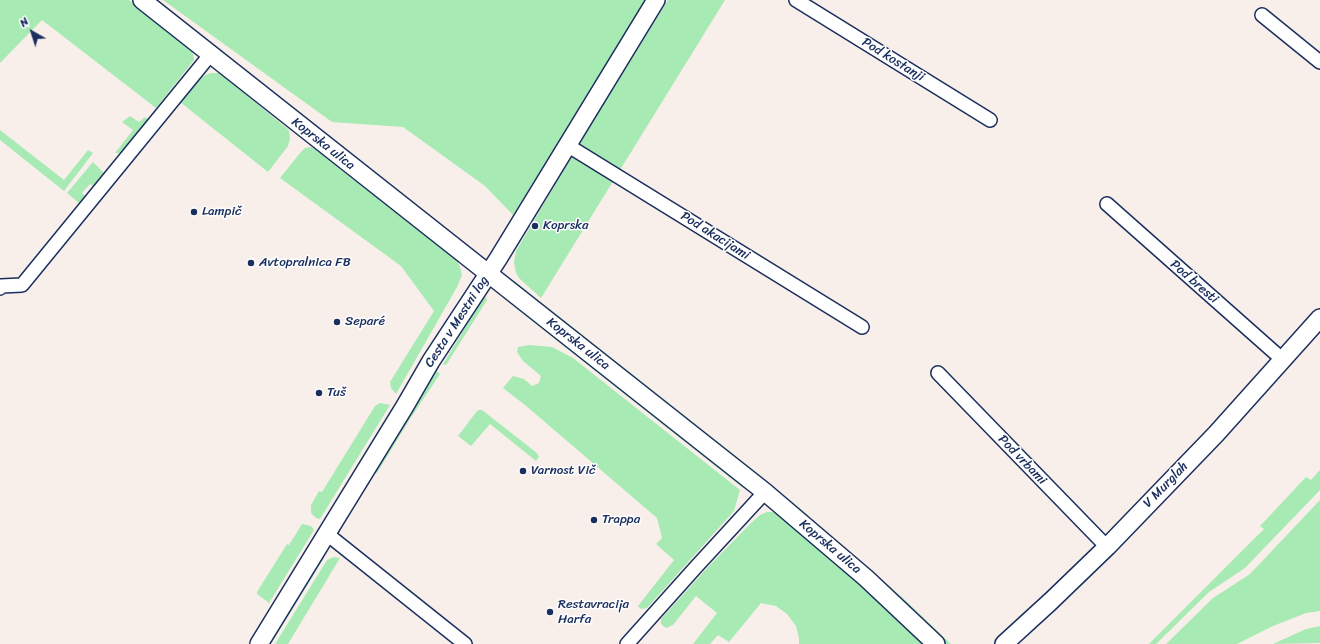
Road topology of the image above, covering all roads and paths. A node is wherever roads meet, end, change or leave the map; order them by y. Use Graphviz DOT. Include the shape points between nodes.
graph roads {
  1 [pos="142,0"];
  2 [pos="656,0"];
  3 [pos="796,0"];
  4 [pos="1262,15"];
  5 [pos="210,55"];
  6 [pos="1320,62"];
  7 [pos="990,120"];
  8 [pos="567,145"];
  9 [pos="1107,204"];
  10 [pos="488,273"];
  11 [pos="0,288"];
  12 [pos="1320,318"];
  13 [pos="862,328"];
  14 [pos="1283,360"];
  15 [pos="938,372"];
  16 [pos="765,492"];
  17 [pos="327,534"];
  18 [pos="1107,547"];
  19 [pos="259,644"];
  20 [pos="465,644"];
  21 [pos="627,644"];
  22 [pos="936,644"];
  23 [pos="1004,644"];
  1 -- 5 [label="street, Koprska ulica"];
  2 -- 8 [label="street, Cesta v Mestni log"];
  3 -- 7 [label="street, Pod kostanji"];
  4 -- 6 [label="street"];
  5 -- 10 [label="street, Koprska ulica"];
  5 -- 11 [label="street" via="22,286"];
  8 -- 10 [label="street, Cesta v Mestni log"];
  8 -- 13 [label="street, Pod akacijami"];
  9 -- 14 [label="street, Pod bresti"];
  10 -- 16 [label="street, Koprska ulica"];
  10 -- 17 [label="street, Cesta v Mestni log" via="431,361"];
  12 -- 14 [label="street, V Murglah"];
  14 -- 18 [label="street, V Murglah"];
  15 -- 18 [label="street, Pod vrbami"];
  16 -- 21 [label="street"];
  16 -- 22 [label="street, Koprska ulica" via="866,578"];
  17 -- 19 [label="street, Cesta v Mestni log"];
  17 -- 20 [label="street"];
  18 -- 23 [label="street, V Murglah"];
}
